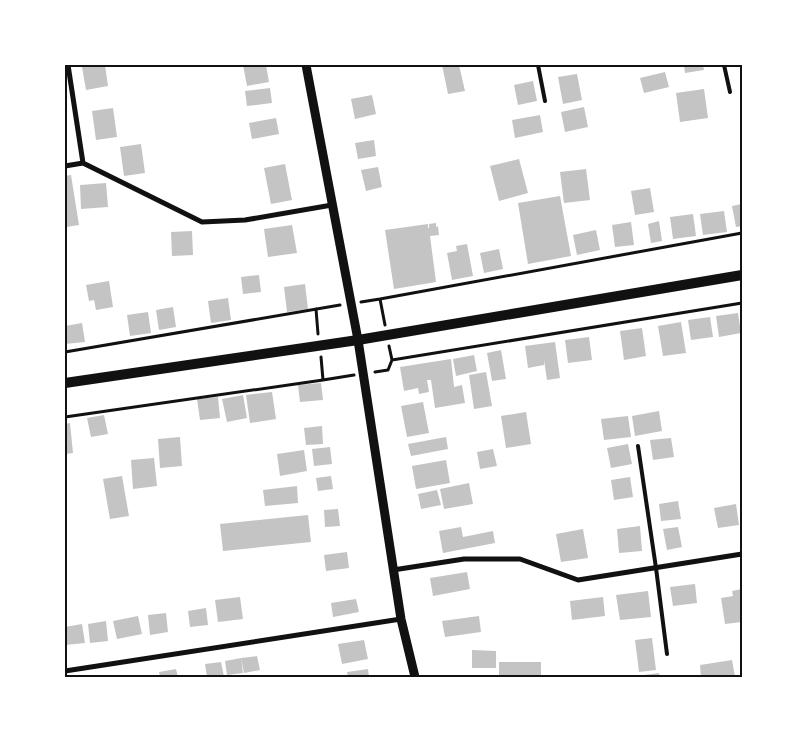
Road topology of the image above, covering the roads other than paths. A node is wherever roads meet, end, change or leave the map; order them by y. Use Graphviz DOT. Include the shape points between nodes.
graph roads {
  1 [pos="68,65"];
  2 [pos="306,65"];
  3 [pos="538,65"];
  4 [pos="724,65"];
  5 [pos="730,92"];
  6 [pos="545,102"];
  7 [pos="83,163"];
  8 [pos="65,166"];
  9 [pos="332,205"];
  10 [pos="742,275"];
  11 [pos="358,340"];
  12 [pos="65,383"];
  13 [pos="638,446"];
  14 [pos="742,554"];
  15 [pos="656,568"];
  16 [pos="393,570"];
  17 [pos="401,619"];
  18 [pos="667,654"];
  19 [pos="65,671"];
  20 [pos="415,677"];
  1 -- 7 [label="street"];
  2 -- 9 [label="street"];
  3 -- 6 [label="lane"];
  4 -- 5 [label="lane"];
  7 -- 8 [label="street"];
  7 -- 9 [label="street" via="202,222 245,220"];
  9 -- 11 [label="street"];
  10 -- 11 [label="main road"];
  11 -- 12 [label="main road"];
  11 -- 16 [label="street"];
  13 -- 15 [label="lane"];
  14 -- 15 [label="street"];
  15 -- 16 [label="street" via="578,580 520,559 464,559"];
  15 -- 18 [label="lane"];
  16 -- 17 [label="street"];
  17 -- 19 [label="street"];
  17 -- 20 [label="street"];
}
